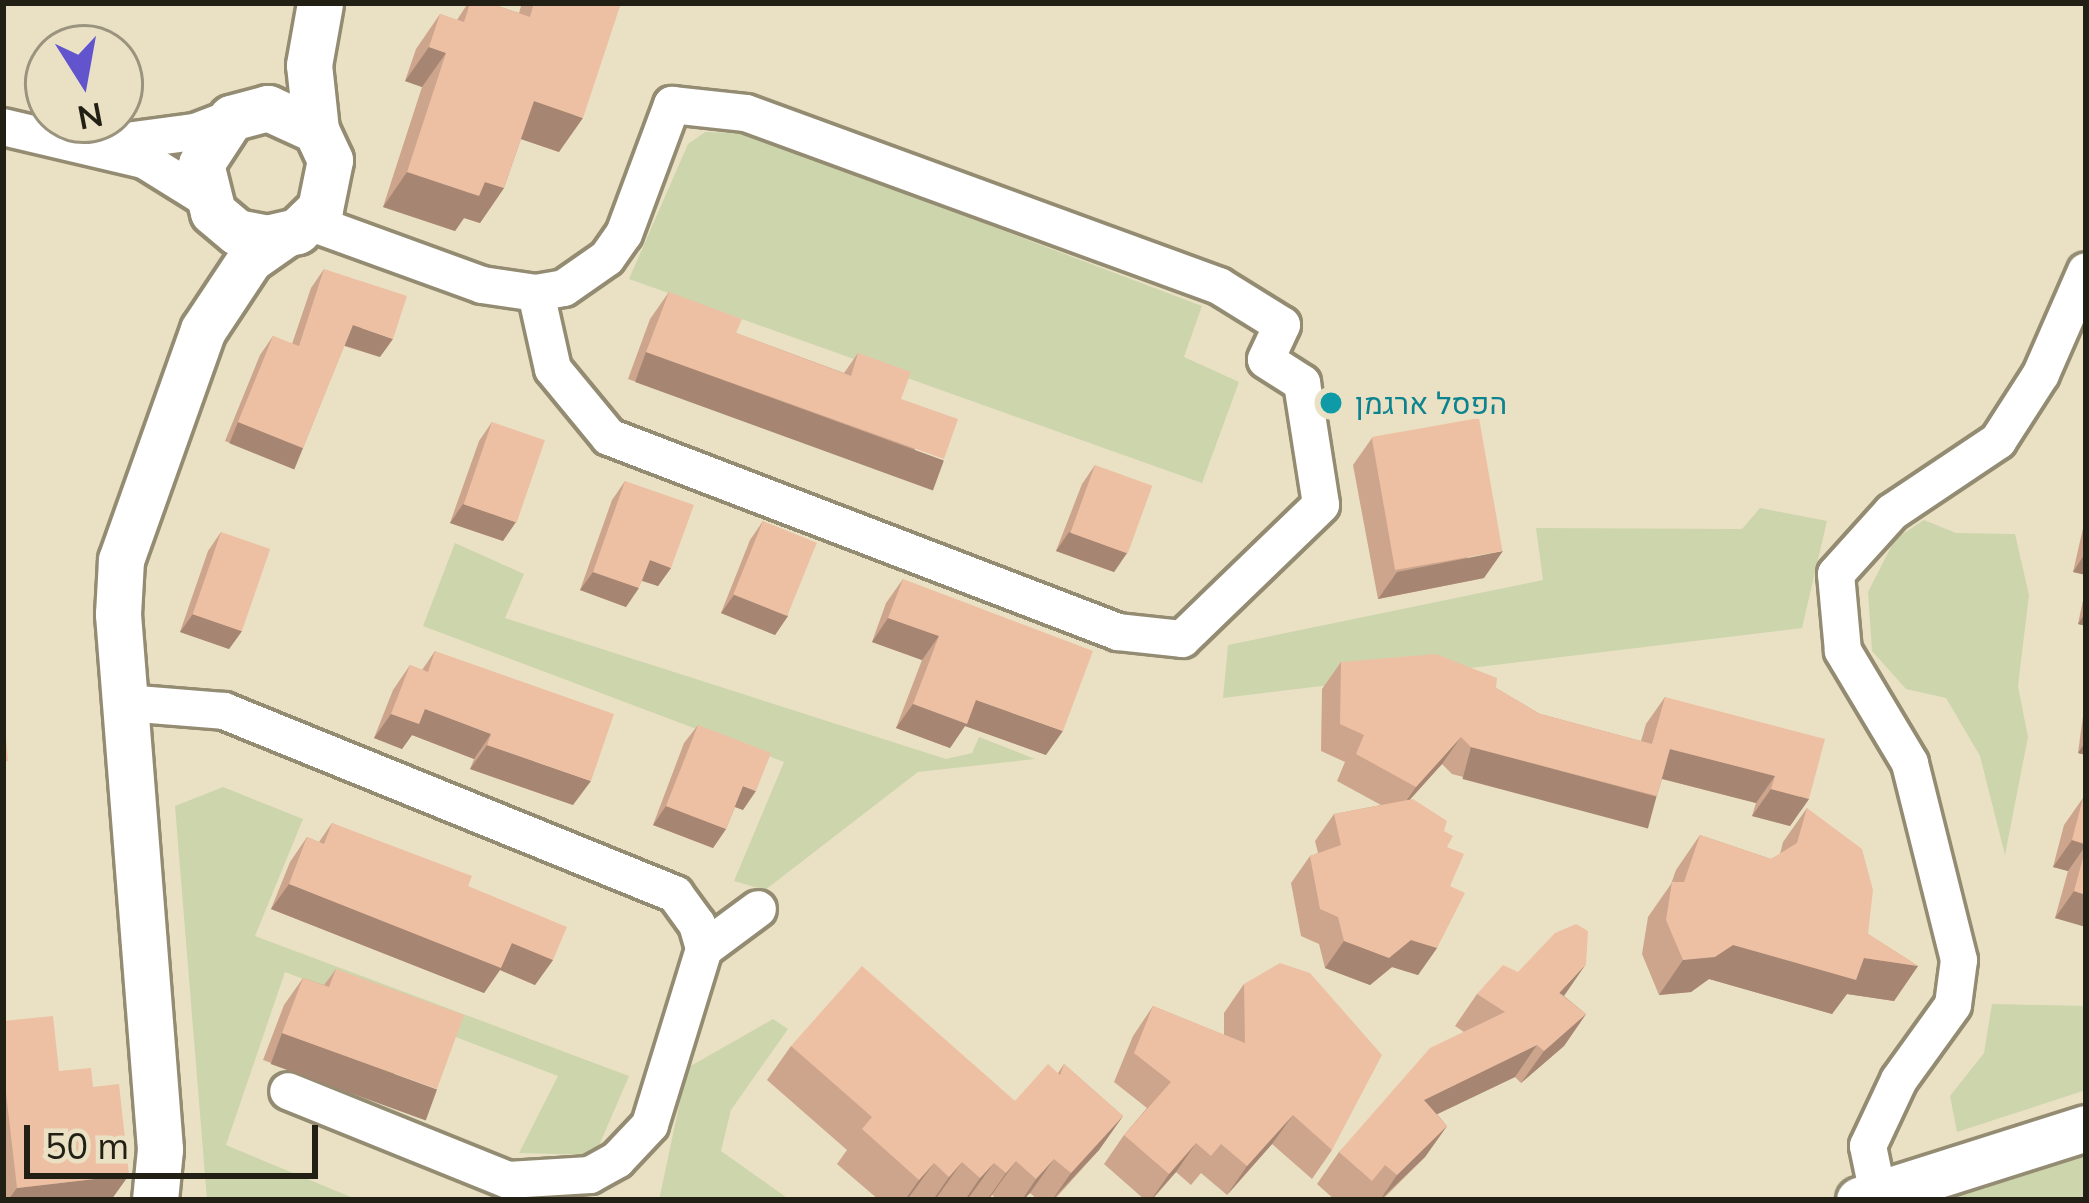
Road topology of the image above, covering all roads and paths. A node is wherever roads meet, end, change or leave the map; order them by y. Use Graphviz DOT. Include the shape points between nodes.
graph roads {
  1 [pos="319,6"];
  2 [pos="237,115"];
  3 [pos="3,127"];
  4 [pos="316,130"];
  5 [pos="89,145"];
  6 [pos="209,205"];
  7 [pos="296,229"];
  8 [pos="2086,271"];
  9 [pos="536,293"];
  10 [pos="213,312"];
  11 [pos="125,704"];
  12 [pos="758,908"];
  13 [pos="704,950"];
  14 [pos="287,1091"];
  15 [pos="2086,1128"];
  16 [pos="160,1149"];
  17 [pos="1868,1197"];
  18 [pos="155,1200"];
  19 [pos="174,1200"];
  1 -- 2 [label="street"];
  1 -- 4 [label="street" via="308,65"];
  2 -- 4 [label="street" via="288,111"];
  2 -- 5 [label="street" via="167,137"];
  2 -- 6 [label="street" via="206,146"];
  3 -- 5 [label="street"];
  4 -- 7 [label="street" via="332,178"];
  5 -- 6 [label="street" via="143,160"];
  6 -- 7 [label="street" via="253,237"];
  6 -- 10 [label="street" via="220,261"];
  7 -- 9 [label="street" via="482,285"];
  7 -- 10 [label="street" via="250,260"];
  8 -- 17 [label="street" via="2041,374 1998,441 1892,512 1836,574 1843,651 1910,763 1959,960 1953,1005 1899,1080 1868,1146"];
  9 -- 9 [label="street" via="587,274 624,234 672,105 746,113 1219,286 1282,325 1266,360 1301,383 1321,505 1182,640 1118,632 609,437 553,369"];
  10 -- 11 [label="street" via="121,560"];
  11 -- 13 [label="street" via="224,711 675,894 698,924"];
  11 -- 16 [label="street"];
  12 -- 13 [label="street"];
  13 -- 14 [label="street" via="650,1126 590,1175 508,1180"];
  15 -- 17 [label="street"];
  16 -- 18 [label="street"];
  16 -- 19 [label="street"];
}
